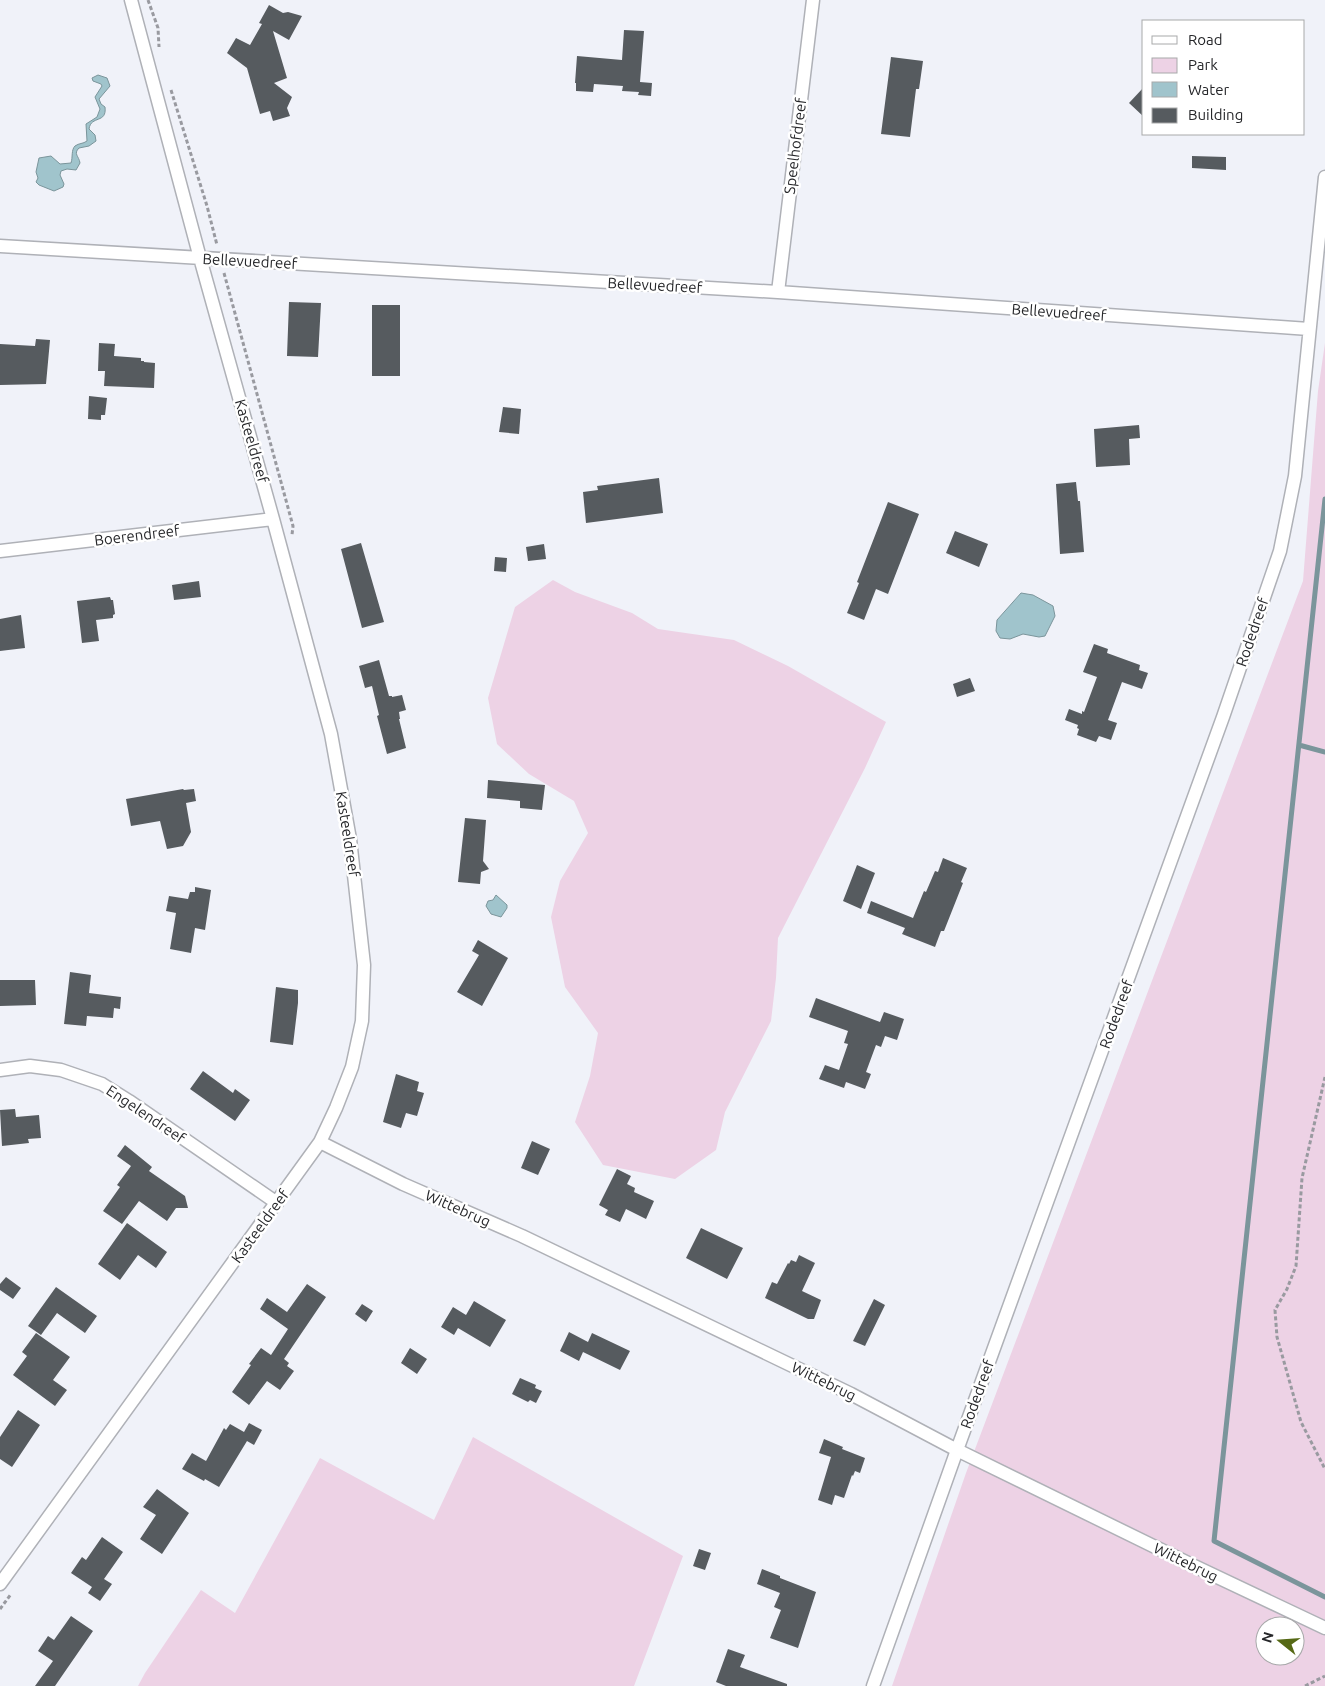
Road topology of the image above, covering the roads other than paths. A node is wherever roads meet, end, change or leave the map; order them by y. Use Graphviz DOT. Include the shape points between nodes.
graph roads {
  1 [pos="130,0"];
  2 [pos="813,0"];
  3 [pos="1325,177"];
  4 [pos="0,246"];
  5 [pos="200,258"];
  6 [pos="778,292"];
  7 [pos="1309,329"];
  8 [pos="274,519"];
  9 [pos="0,551"];
  10 [pos="0,1070"];
  11 [pos="320,1142"];
  12 [pos="277,1203"];
  13 [pos="957,1450"];
  14 [pos="0,1584"];
  15 [pos="1325,1628"];
  16 [pos="873,1686"];
  1 -- 5 [label="street, Kasteeldreef"];
  2 -- 6 [label="street, Speelhofdreef"];
  3 -- 7 [label="street, Rodedreef"];
  4 -- 5 [label="street, Bellevuedreef"];
  5 -- 6 [label="street, Bellevuedreef"];
  5 -- 8 [label="street, Kasteeldreef"];
  6 -- 7 [label="street, Bellevuedreef"];
  7 -- 13 [label="street, Rodedreef" via="1295,476 1280,551"];
  8 -- 9 [label="street, Boerendreef"];
  8 -- 11 [label="street, Kasteeldreef" via="331,734 350,840 364,965 362,1021 352,1067"];
  10 -- 12 [label="street, Engelendreef" via="30,1066 61,1070 102,1084"];
  11 -- 12 [label="street, Kasteeldreef"];
  11 -- 13 [label="street, Wittebrug" via="402,1184 522,1236 850,1394"];
  12 -- 14 [label="street, Kasteeldreef"];
  13 -- 15 [label="street, Wittebrug"];
  13 -- 16 [label="street, Rodedreef"];
}
